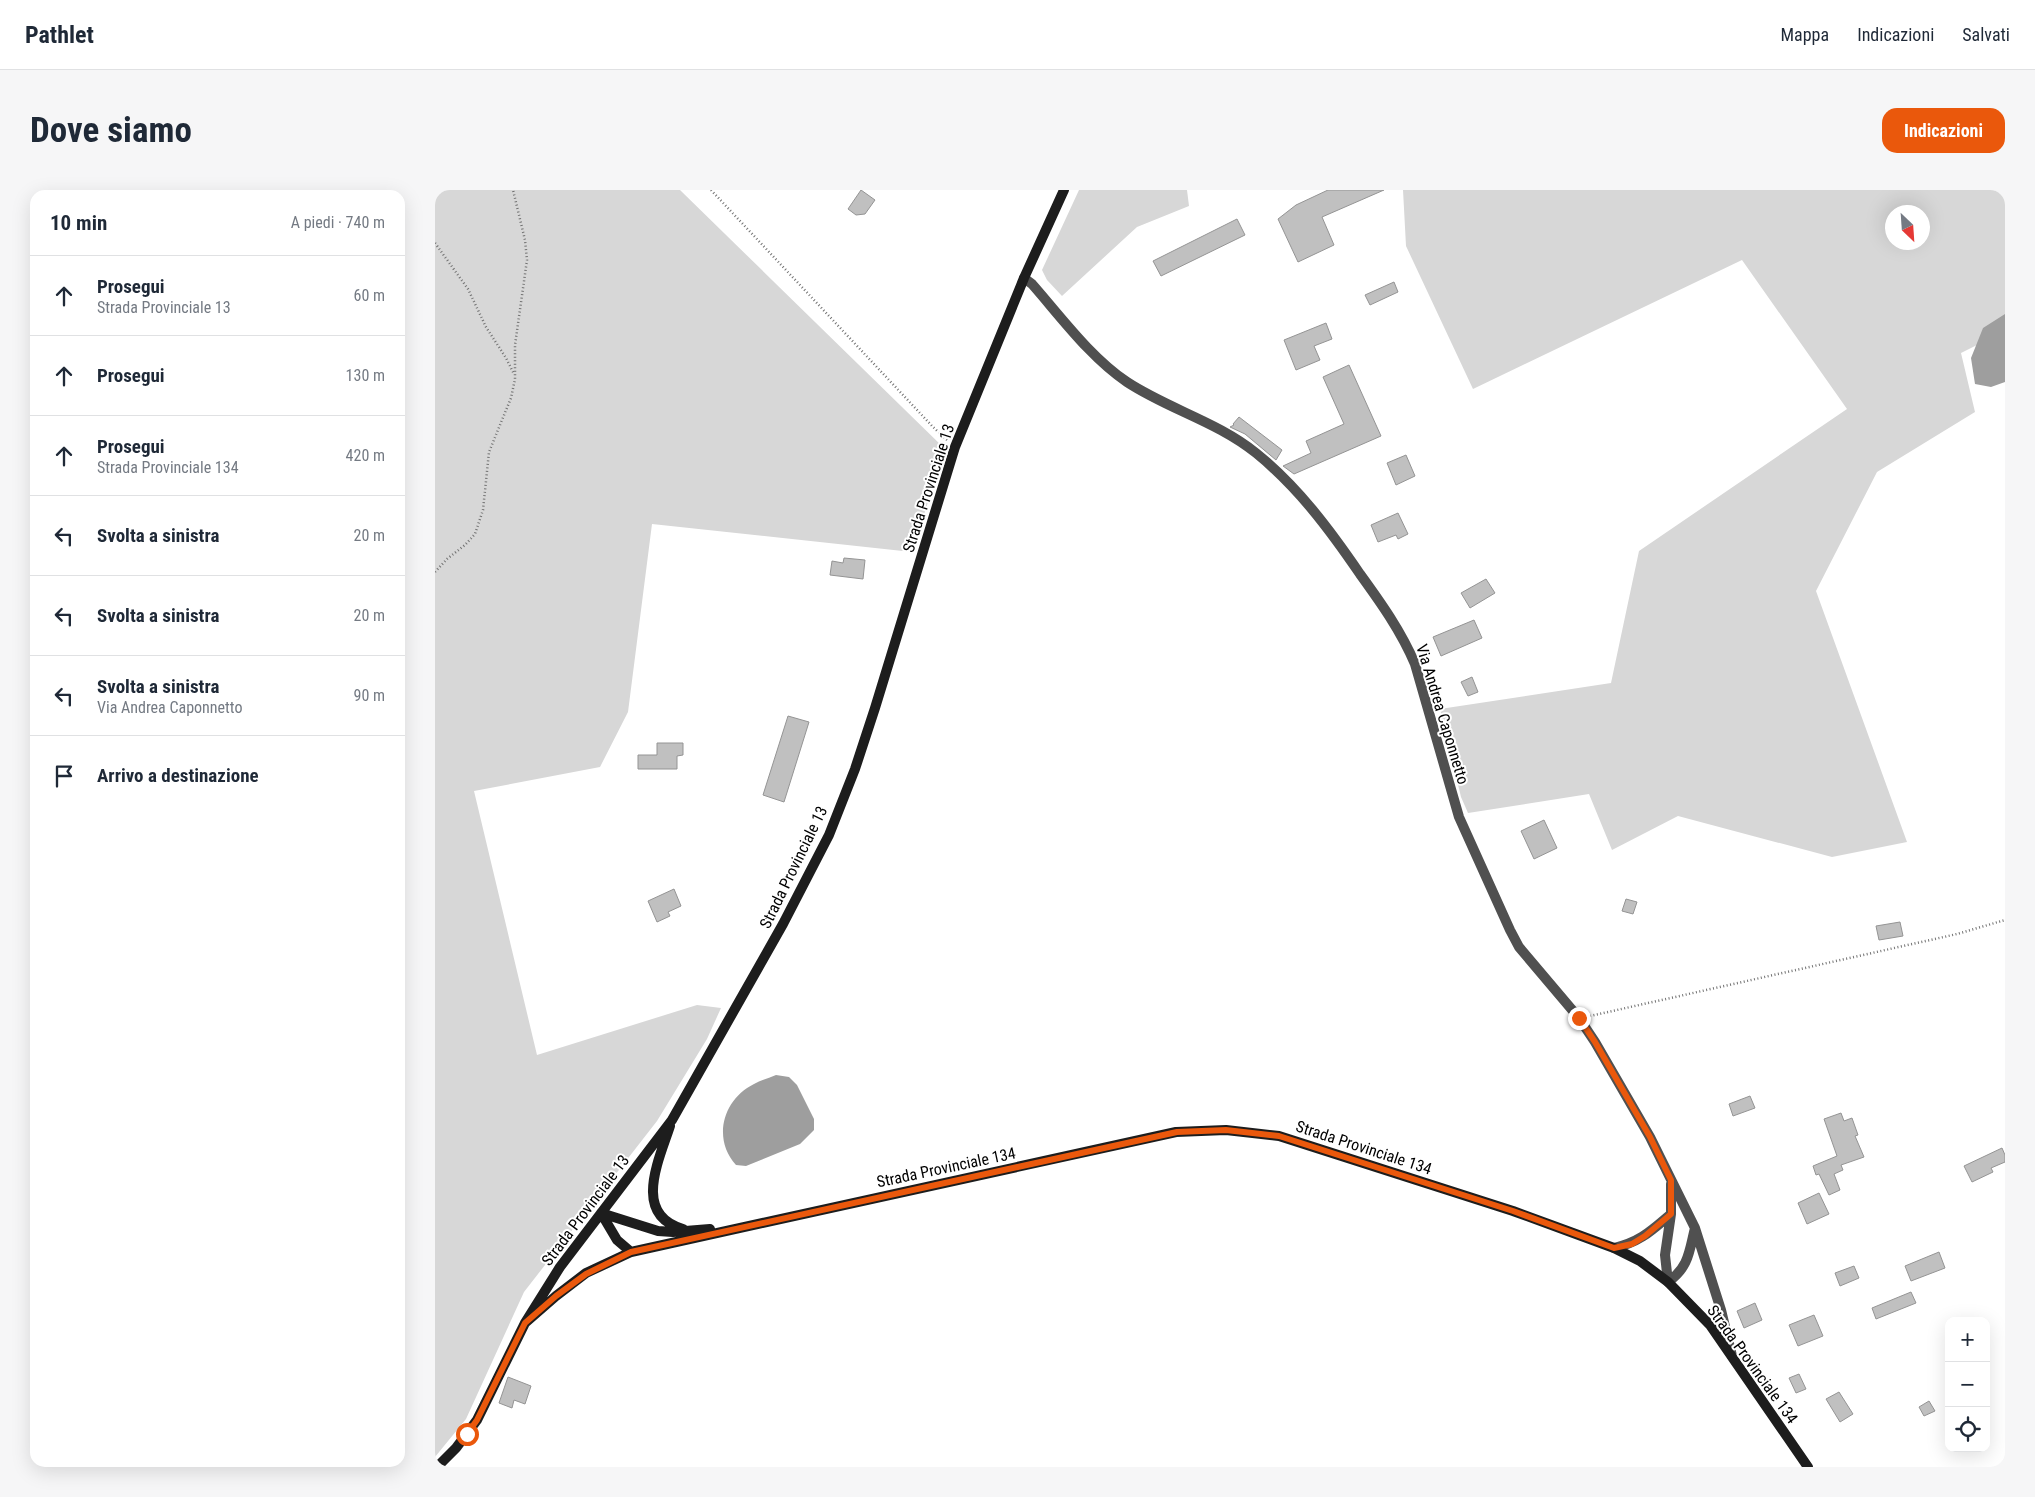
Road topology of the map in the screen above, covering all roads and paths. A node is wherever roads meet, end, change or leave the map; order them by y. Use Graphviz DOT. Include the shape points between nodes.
graph roads {
  1 [pos="513,190"];
  2 [pos="711,190"];
  3 [pos="1064,190"];
  4 [pos="435,243"];
  5 [pos="1025,278"];
  6 [pos="515,376"];
  7 [pos="955,447"];
  8 [pos="435,572"];
  9 [pos="2005,920"];
  10 [pos="1579,1018"];
  11 [pos="672,1120"];
  12 [pos="1671,1180"];
  13 [pos="601,1213"];
  14 [pos="1671,1214"];
  15 [pos="778,1219"];
  16 [pos="1695,1228"];
  17 [pos="691,1231"];
  18 [pos="1614,1248"];
  19 [pos="631,1252"];
  20 [pos="1668,1282"];
  21 [pos="525,1323"];
  22 [pos="1732,1356"];
  23 [pos="437,1467"];
  24 [pos="1808,1467"];
  1 -- 6 [label="path" via="527,260 515,345"];
  2 -- 7 [label="path"];
  3 -- 5 [label="main road, Strada Provinciale 13"];
  4 -- 6 [label="path" via="468,288 485,327 507,358"];
  5 -- 7 [label="main road, Strada Provinciale 13"];
  5 -- 10 [label="street, Via Andrea Caponnetto" via="1103,363 1126,381 1228,434 1255,452 1283,476 1341,546 1405,640 1425,693 1459,817 1510,930 1519,947"];
  6 -- 8 [label="path" via="511,398 489,452 483,510 475,534"];
  7 -- 11 [label="main road, Strada Provinciale 13" via="875,708 829,835"];
  9 -- 10 [label="path" via="1957,934"];
  10 -- 12 [label="street, Via Andrea Caponnetto" via="1650,1137"];
  11 -- 13 [label="main road, Strada Provinciale 13"];
  11 -- 17 [label="main road" via="653,1182 653,1196 659,1214 666,1222"];
  12 -- 14 [label="street"];
  12 -- 16 [label="street, Via Andrea Caponnetto"];
  13 -- 17 [label="main road" via="658,1231"];
  13 -- 19 [label="main road" via="617,1240"];
  13 -- 21 [label="main road, Strada Provinciale 13" via="560,1267"];
  14 -- 18 [label="street" via="1632,1244"];
  14 -- 20 [label="street" via="1665,1255"];
  15 -- 17 [label="main road"];
  15 -- 18 [label="main road, Strada Provinciale 134" via="1177,1132 1226,1130 1279,1136 1513,1211"];
  15 -- 19 [label="main road"];
  16 -- 20 [label="street" via="1685,1265"];
  16 -- 22 [label="street, Via Andrea Caponnetto"];
  18 -- 20 [label="main road, Strada Provinciale 134" via="1640,1261"];
  19 -- 21 [label="main road" via="586,1274"];
  20 -- 22 [label="main road, Strada Provinciale 134" via="1699,1312"];
  21 -- 23 [label="main road, Strada Provinciale 13" via="477,1420"];
  22 -- 24 [label="main road, Strada Provinciale 134"];
}
